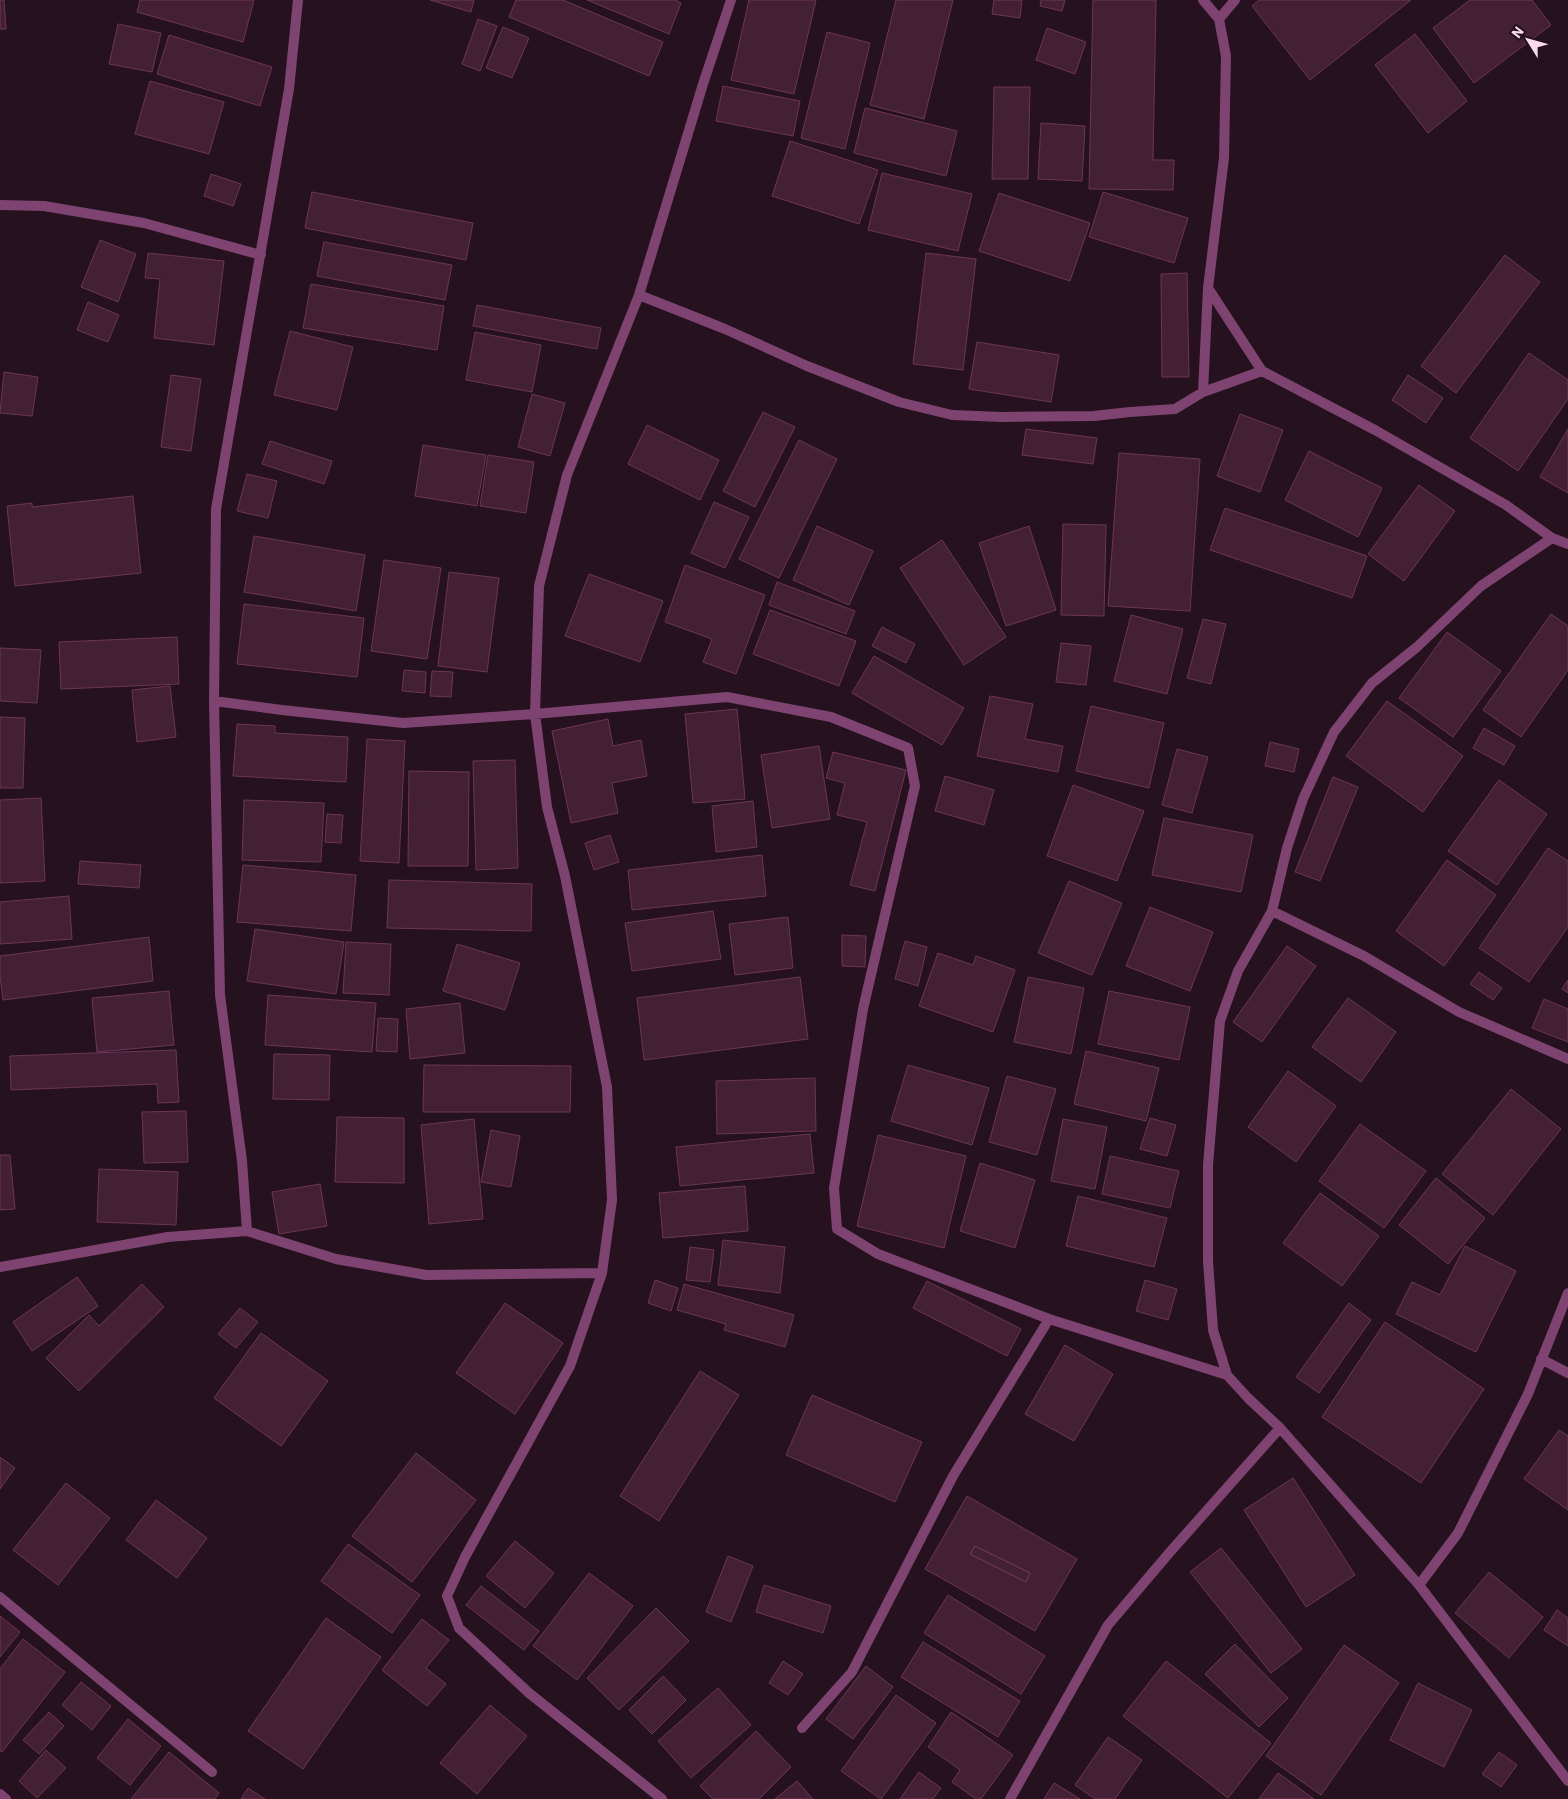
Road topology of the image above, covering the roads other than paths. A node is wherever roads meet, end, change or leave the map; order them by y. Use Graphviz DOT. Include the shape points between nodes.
graph roads {
  1 [pos="298,0"];
  2 [pos="731,0"];
  3 [pos="1203,0"];
  4 [pos="1235,0"];
  5 [pos="1219,19"];
  6 [pos="0,205"];
  7 [pos="261,255"];
  8 [pos="1208,288"];
  9 [pos="639,296"];
  10 [pos="1262,371"];
  11 [pos="1203,392"];
  12 [pos="1552,538"];
  13 [pos="1568,544"];
  14 [pos="214,701"];
  15 [pos="535,714"];
  16 [pos="1272,910"];
  17 [pos="1568,1059"];
  18 [pos="247,1231"];
  19 [pos="0,1267"];
  20 [pos="602,1273"];
  21 [pos="1568,1293"];
  22 [pos="1049,1319"];
  23 [pos="1541,1359"];
  24 [pos="1568,1373"];
  25 [pos="1227,1375"];
  26 [pos="1280,1428"];
  27 [pos="1419,1585"];
  28 [pos="0,1597"];
  29 [pos="802,1728"];
  30 [pos="212,1772"];
  31 [pos="1568,1781"];
  32 [pos="0,1794"];
  33 [pos="6,1799"];
  34 [pos="662,1799"];
  35 [pos="1010,1799"];
  1 -- 7 [label="street" via="289,89"];
  2 -- 9 [label="street"];
  3 -- 5 [label="street"];
  4 -- 5 [label="street"];
  5 -- 8 [label="street" via="1226,56 1224,158"];
  6 -- 7 [label="street" via="44,206 144,223"];
  7 -- 14 [label="street" via="216,508"];
  8 -- 10 [label="street"];
  8 -- 11 [label="street"];
  9 -- 11 [label="street" via="899,402 952,415 1094,416 1175,409"];
  9 -- 15 [label="street" via="566,475 539,586"];
  10 -- 11 [label="street"];
  10 -- 12 [label="street" via="1375,430 1506,505"];
  12 -- 13 [label="street"];
  12 -- 16 [label="street" via="1481,586 1417,647 1372,683 1334,732 1303,799"];
  14 -- 15 [label="street" via="403,723"];
  14 -- 18 [label="street" via="220,995 242,1161"];
  15 -- 20 [label="street" via="547,807 565,876 607,1087 612,1200"];
  15 -- 22 [label="street" via="727,697 831,716 908,748 915,786 863,1008 834,1188 837,1228 878,1254"];
  16 -- 17 [label="street" via="1364,956 1459,1012"];
  16 -- 25 [label="street" via="1238,970 1219,1031 1208,1165 1208,1262 1213,1330"];
  18 -- 19 [label="street" via="168,1237"];
  18 -- 20 [label="street" via="336,1259 426,1274"];
  20 -- 34 [label="street" via="570,1366 447,1596 459,1628 529,1693"];
  21 -- 23 [label="street"];
  22 -- 25 [label="street"];
  22 -- 29 [label="street" via="954,1476 852,1672"];
  23 -- 24 [label="street"];
  23 -- 27 [label="street" via="1528,1394 1458,1533"];
  25 -- 26 [label="street"];
  26 -- 27 [label="street"];
  26 -- 35 [label="street" via="1108,1626"];
  27 -- 31 [label="street"];
  28 -- 30 [label="street"];
  32 -- 33 [label="street"];
}
